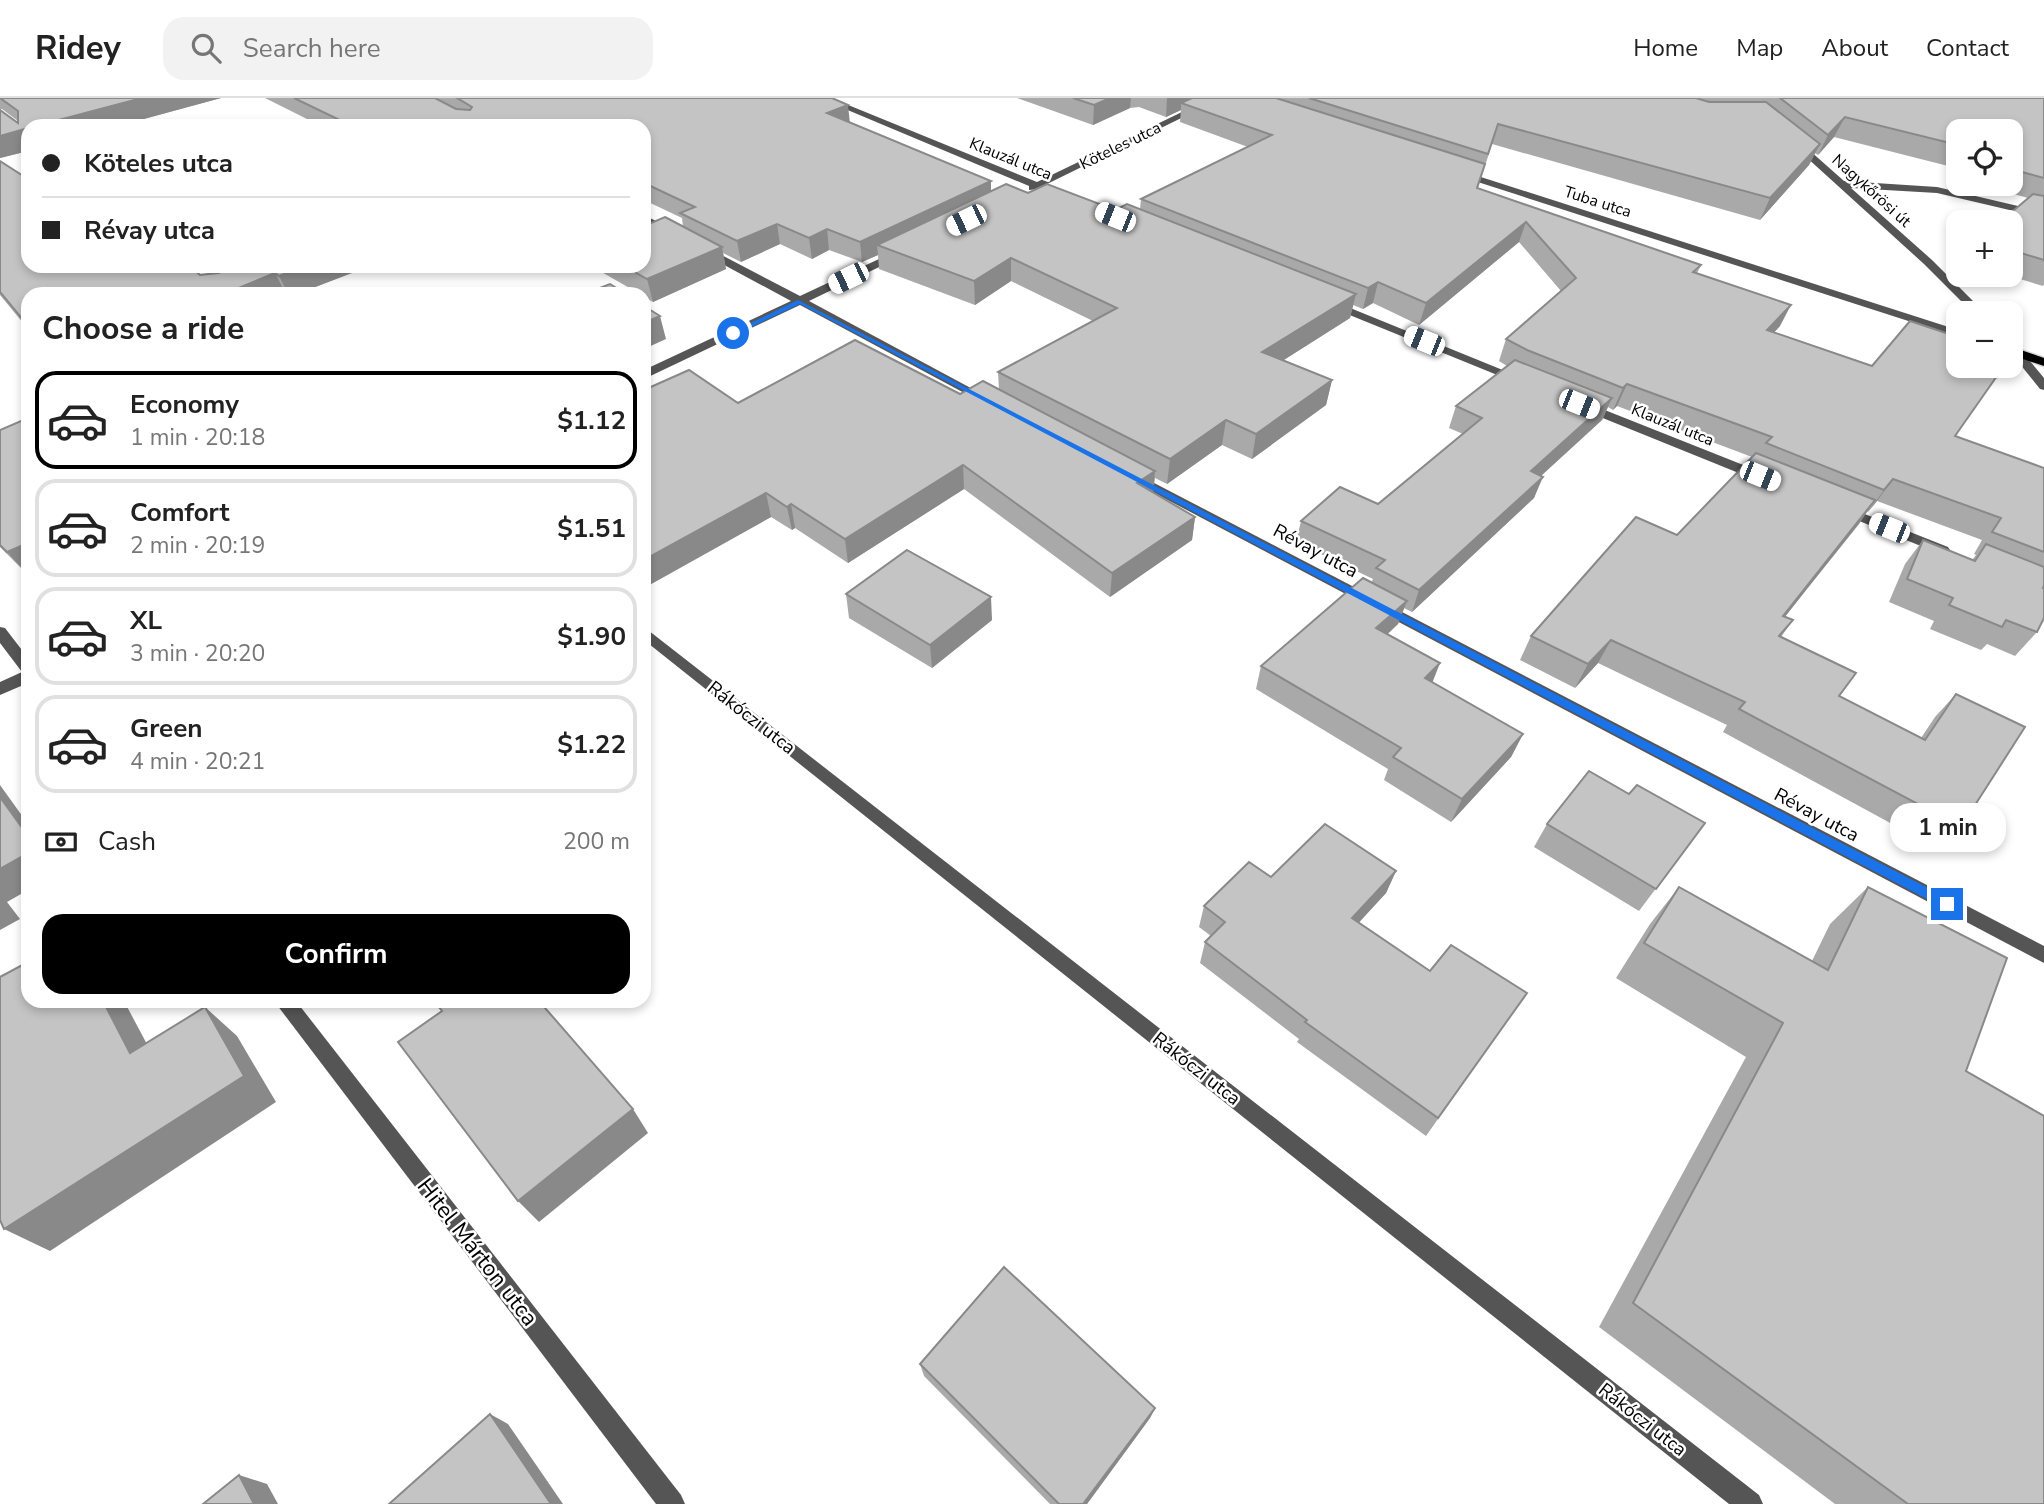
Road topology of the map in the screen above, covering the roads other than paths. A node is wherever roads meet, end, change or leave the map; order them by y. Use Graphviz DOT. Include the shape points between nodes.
graph roads {
  1 [pos="823,98"];
  2 [pos="1217,98"];
  3 [pos="1791,139"];
  4 [pos="1448,169"];
  5 [pos="1842,184"];
  6 [pos="1037,186"];
  7 [pos="1025,192"];
  8 [pos="1076,201"];
  9 [pos="2044,215"];
  10 [pos="651,222"];
  11 [pos="912,246"];
  12 [pos="1321,300"];
  13 [pos="800,301"];
  14 [pos="1966,301"];
  15 [pos="1946,330"];
  16 [pos="2023,354"];
  17 [pos="2023,362"];
  18 [pos="2044,362"];
  19 [pos="651,372"];
  20 [pos="1528,383"];
  21 [pos="2044,386"];
  22 [pos="1566,398"];
  23 [pos="997,405"];
  24 [pos="1121,470"];
  25 [pos="1773,482"];
  26 [pos="1825,502"];
  27 [pos="1954,554"];
  28 [pos="0,632"];
  29 [pos="651,638"];
  30 [pos="21,660"];
  31 [pos="21,679"];
  32 [pos="0,689"];
  33 [pos="2044,955"];
  34 [pos="289,1008"];
  35 [pos="672,1504"];
  36 [pos="1751,1504"];
  1 -- 6 [label="street, Klauzál utca"];
  2 -- 6 [label="street, Köteles utca"];
  3 -- 5 [label="street, Nagykőrösi út"];
  4 -- 15 [label="street, Tuba utca"];
  5 -- 9 [label="street" via="1947,192"];
  5 -- 14 [label="street, Nagykőrösi út"];
  6 -- 7 [label="street, Köteles utca"];
  6 -- 8 [label="street, Klauzál utca"];
  10 -- 13 [label="street"];
  11 -- 13 [label="street"];
  12 -- 20 [label="street"];
  13 -- 19 [label="street"];
  13 -- 23 [label="street"];
  16 -- 18 [label="main road"];
  17 -- 21 [label="street"];
  22 -- 25 [label="street, Klauzál utca"];
  24 -- 33 [label="street, Révay utca"];
  26 -- 27 [label="street"];
  28 -- 30 [label="street"];
  29 -- 36 [label="street, Rákóczi utca"];
  31 -- 32 [label="street"];
  34 -- 35 [label="street, Hitel Márton utca"];
}
